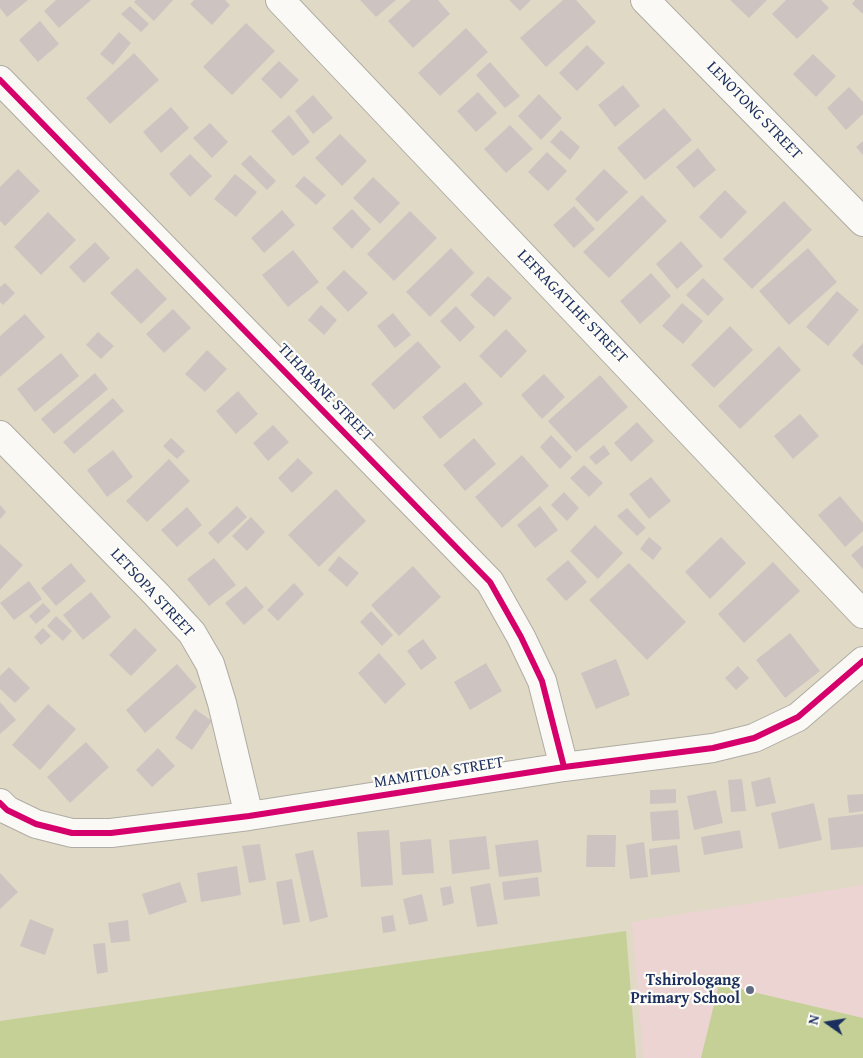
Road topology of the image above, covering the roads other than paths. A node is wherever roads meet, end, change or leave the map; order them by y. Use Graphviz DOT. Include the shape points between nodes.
graph roads {
  1 [pos="280,0"];
  2 [pos="645,0"];
  3 [pos="0,80"];
  4 [pos="863,222"];
  5 [pos="0,435"];
  6 [pos="863,614"];
  7 [pos="863,661"];
  8 [pos="564,767"];
  9 [pos="0,803"];
  10 [pos="248,816"];
  1 -- 6 [label="street, LEFRAGATLHE STREET"];
  2 -- 4 [label="street, LENOTONG STREET"];
  3 -- 8 [label="street, TLHABANE STREET" via="490,582 542,681"];
  5 -- 10 [label="street, LETSOPA STREET" via="192,633 210,664 220,695"];
  7 -- 8 [label="street, MAMITLOA STREET" via="798,717 754,738 713,748"];
  8 -- 10 [label="street, MAMITLOA STREET"];
  9 -- 10 [label="street, MAMITLOA STREET" via="36,824 72,833 112,833"];
}
